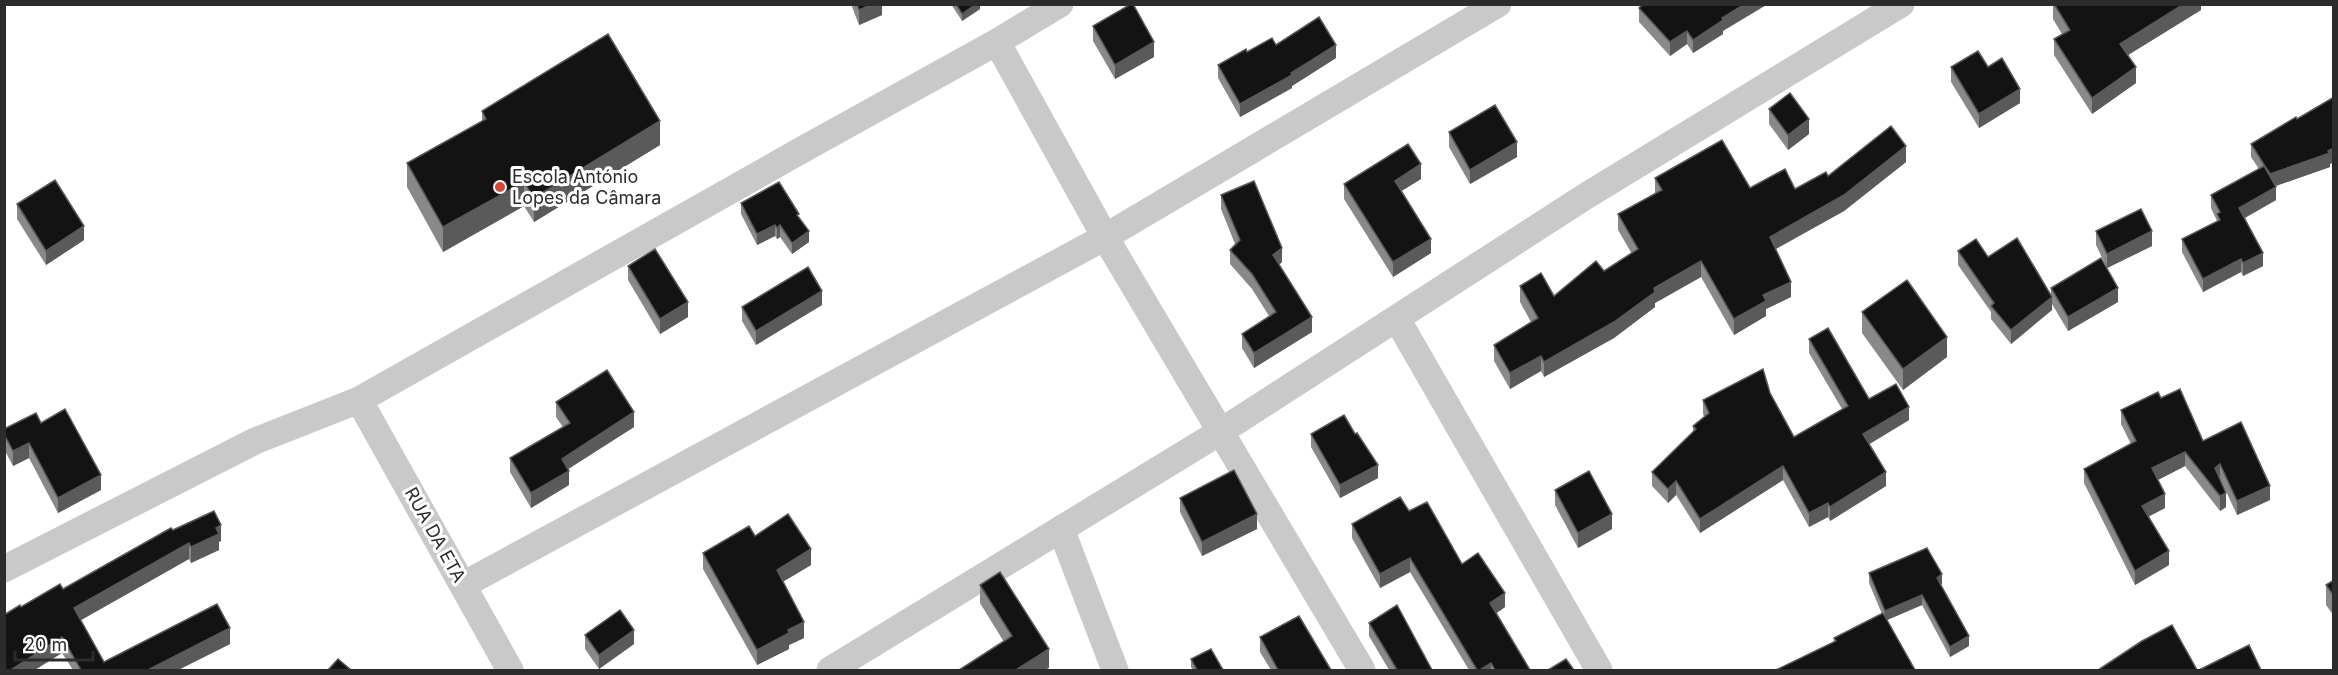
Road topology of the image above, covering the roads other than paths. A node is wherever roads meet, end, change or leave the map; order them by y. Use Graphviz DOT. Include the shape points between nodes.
graph roads {
  1 [pos="1060,4"];
  2 [pos="1498,4"];
  3 [pos="1901,4"];
  4 [pos="997,42"];
  5 [pos="1105,237"];
  6 [pos="1397,319"];
  7 [pos="359,400"];
  8 [pos="1220,432"];
  9 [pos="1061,529"];
  10 [pos="4,569"];
  11 [pos="463,585"];
  12 [pos="510,670"];
  13 [pos="830,670"];
  14 [pos="1115,670"];
  15 [pos="1362,670"];
  16 [pos="1599,670"];
  1 -- 4 [label="street"];
  2 -- 5 [label="street"];
  3 -- 6 [label="street" via="1586,196"];
  4 -- 5 [label="street"];
  4 -- 7 [label="street"];
  5 -- 8 [label="street"];
  5 -- 11 [label="street"];
  6 -- 8 [label="street"];
  6 -- 16 [label="street"];
  7 -- 10 [label="street" via="255,441"];
  7 -- 11 [label="street, RUA DA ETA"];
  8 -- 9 [label="street"];
  8 -- 15 [label="street"];
  9 -- 13 [label="street"];
  9 -- 14 [label="street"];
  11 -- 12 [label="street, RUA DA ETA"];
}
